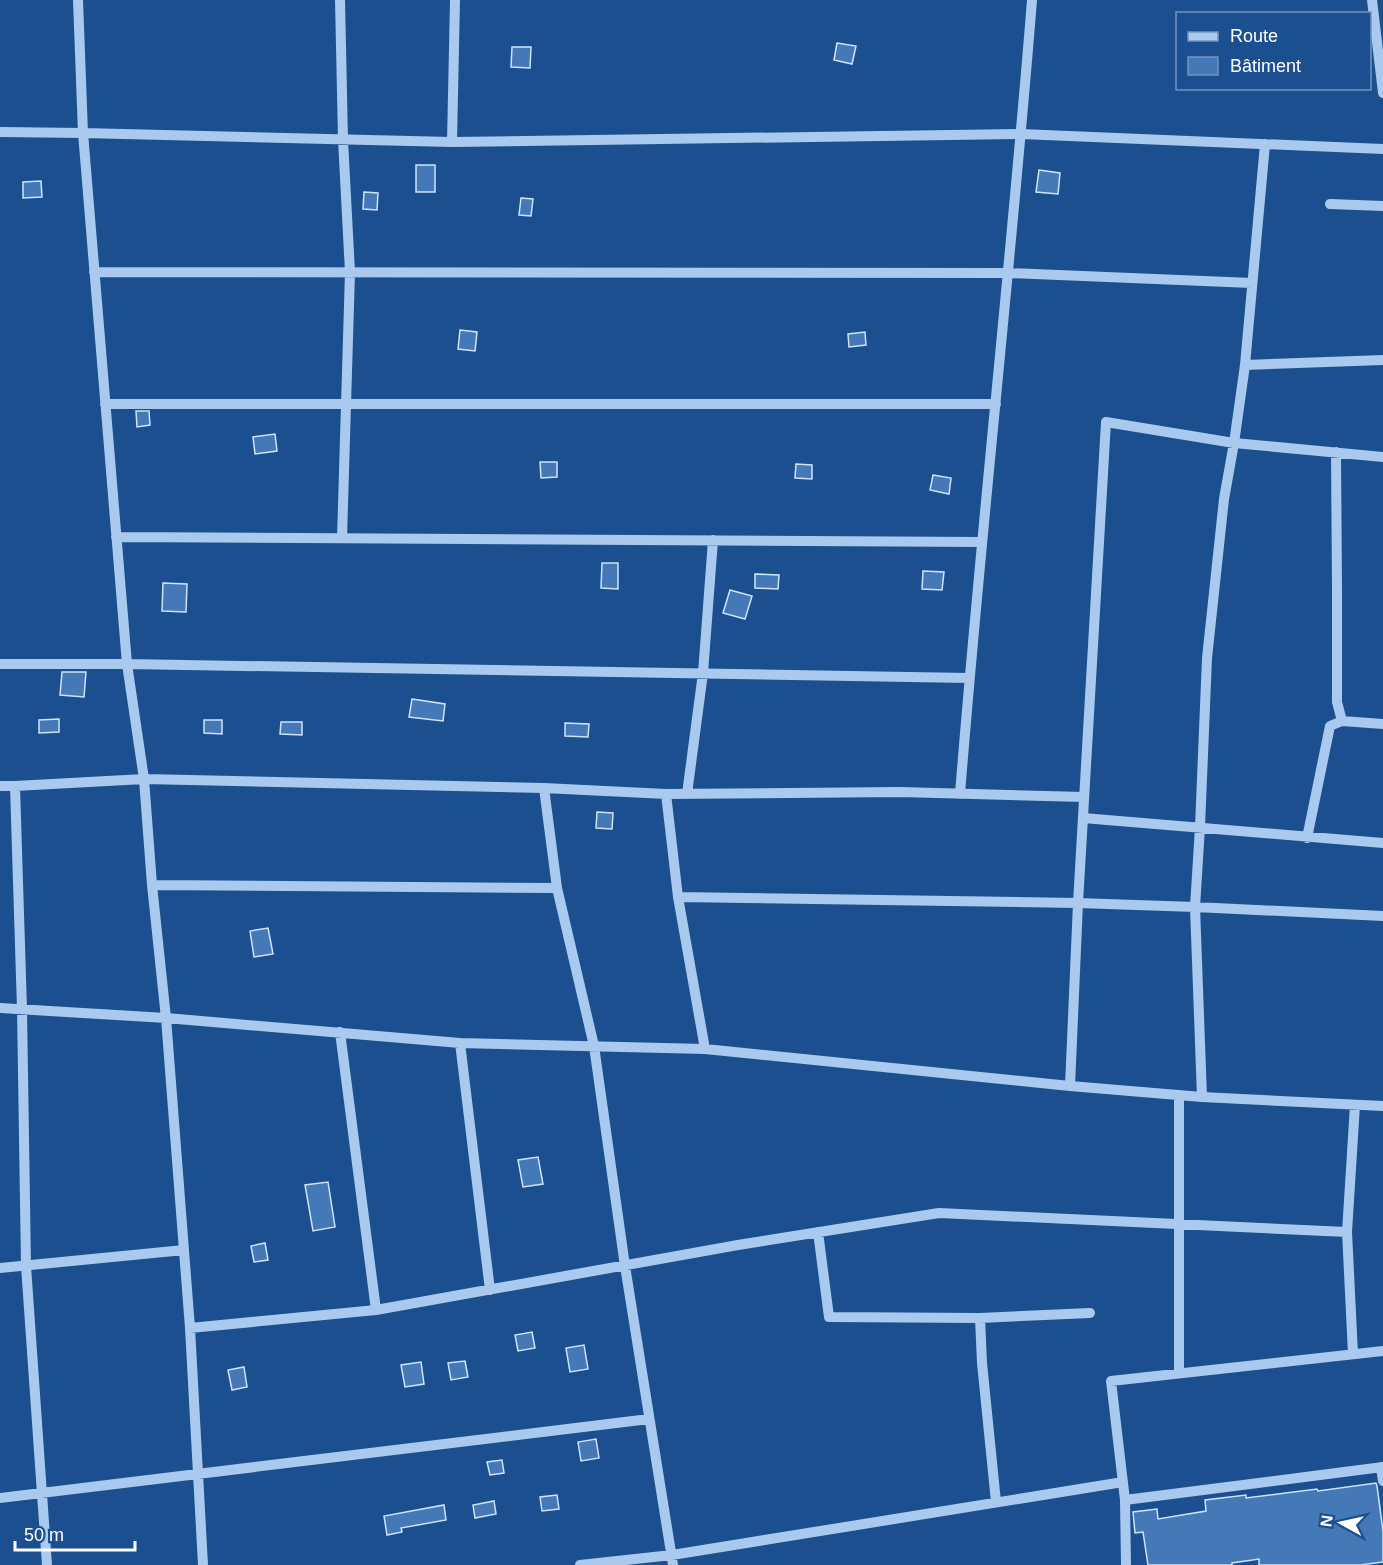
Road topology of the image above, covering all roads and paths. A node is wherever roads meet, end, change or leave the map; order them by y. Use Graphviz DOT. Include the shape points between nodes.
graph roads {
  1 [pos="78,0"];
  2 [pos="340,0"];
  3 [pos="455,0"];
  4 [pos="1032,0"];
  5 [pos="1372,0"];
  6 [pos="1383,93"];
  7 [pos="0,132"];
  8 [pos="83,133"];
  9 [pos="1022,134"];
  10 [pos="343,140"];
  11 [pos="452,142"];
  12 [pos="1265,144"];
  13 [pos="1383,149"];
  14 [pos="1330,204"];
  15 [pos="1383,206"];
  16 [pos="94,272"];
  17 [pos="350,272"];
  18 [pos="1008,273"];
  19 [pos="1252,283"];
  20 [pos="1383,360"];
  21 [pos="1245,365"];
  22 [pos="105,404"];
  23 [pos="345,404"];
  24 [pos="996,404"];
  25 [pos="1234,443"];
  26 [pos="1336,452"];
  27 [pos="1383,457"];
  28 [pos="116,537"];
  29 [pos="342,538"];
  30 [pos="712,540"];
  31 [pos="982,542"];
  32 [pos="0,664"];
  33 [pos="127,664"];
  34 [pos="703,673"];
  35 [pos="969,678"];
  36 [pos="1342,721"];
  37 [pos="1383,724"];
  38 [pos="144,779"];
  39 [pos="0,786"];
  40 [pos="15,786"];
  41 [pos="544,788"];
  42 [pos="666,794"];
  43 [pos="687,794"];
  44 [pos="960,794"];
  45 [pos="1084,798"];
  46 [pos="1083,818"];
  47 [pos="1200,827"];
  48 [pos="1307,838"];
  49 [pos="1383,843"];
  50 [pos="152,885"];
  51 [pos="557,888"];
  52 [pos="678,897"];
  53 [pos="1078,903"];
  54 [pos="1195,907"];
  55 [pos="1383,916"];
  56 [pos="0,1008"];
  57 [pos="22,1009"];
  58 [pos="166,1018"];
  59 [pos="340,1032"];
  60 [pos="460,1043"];
  61 [pos="594,1046"];
  62 [pos="705,1049"];
  63 [pos="1070,1086"];
  64 [pos="1179,1095"];
  65 [pos="1202,1097"];
  66 [pos="1356,1105"];
  67 [pos="1383,1106"];
  68 [pos="1178,1224"];
  69 [pos="818,1232"];
  70 [pos="1347,1232"];
  71 [pos="184,1250"];
  72 [pos="26,1266"];
  73 [pos="625,1266"];
  74 [pos="0,1268"];
  75 [pos="490,1290"];
  76 [pos="376,1310"];
  77 [pos="1090,1313"];
  78 [pos="980,1318"];
  79 [pos="190,1328"];
  80 [pos="1383,1351"];
  81 [pos="1353,1354"];
  82 [pos="1179,1373"];
  83 [pos="649,1419"];
  84 [pos="1382,1467"];
  85 [pos="197,1474"];
  86 [pos="1383,1481"];
  87 [pos="1123,1482"];
  88 [pos="41,1493"];
  89 [pos="0,1498"];
  90 [pos="1125,1500"];
  91 [pos="996,1502"];
  92 [pos="673,1560"];
  93 [pos="47,1565"];
  94 [pos="202,1565"];
  95 [pos="580,1565"];
  96 [pos="1126,1565"];
  1 -- 8 [label="street"];
  2 -- 10 [label="street"];
  3 -- 11 [label="street"];
  4 -- 9 [label="street"];
  5 -- 6 [label="street"];
  7 -- 8 [label="street"];
  8 -- 10 [label="street"];
  8 -- 16 [label="street"];
  9 -- 11 [label="street"];
  9 -- 12 [label="street"];
  9 -- 18 [label="street"];
  10 -- 11 [label="street"];
  10 -- 17 [label="street"];
  12 -- 13 [label="street"];
  12 -- 19 [label="street"];
  14 -- 15 [label="street"];
  16 -- 17 [label="street"];
  16 -- 22 [label="street"];
  17 -- 18 [label="street"];
  17 -- 23 [label="street"];
  18 -- 19 [label="street"];
  18 -- 24 [label="street"];
  19 -- 21 [label="street"];
  20 -- 21 [label="street"];
  21 -- 25 [label="street"];
  22 -- 23 [label="street"];
  22 -- 28 [label="street"];
  23 -- 24 [label="street"];
  23 -- 29 [label="street"];
  24 -- 31 [label="street"];
  25 -- 26 [label="street"];
  25 -- 45 [label="street" via="1106,422"];
  25 -- 47 [label="street" via="1207,658"];
  26 -- 27 [label="street"];
  26 -- 36 [label="street" via="1337,702"];
  28 -- 29 [label="street"];
  28 -- 33 [label="street"];
  29 -- 30 [label="street"];
  30 -- 31 [label="street"];
  30 -- 34 [label="street"];
  31 -- 35 [label="street"];
  32 -- 33 [label="street"];
  33 -- 34 [label="street"];
  33 -- 38 [label="street"];
  34 -- 35 [label="street"];
  34 -- 43 [label="street"];
  35 -- 44 [label="street"];
  36 -- 37 [label="street"];
  36 -- 48 [label="street" via="1330,726"];
  38 -- 40 [label="street"];
  38 -- 41 [label="street"];
  38 -- 50 [label="street"];
  39 -- 40 [label="street"];
  40 -- 57 [label="street"];
  41 -- 42 [label="street"];
  41 -- 51 [label="street"];
  42 -- 43 [label="street"];
  42 -- 52 [label="street"];
  43 -- 44 [label="street"];
  44 -- 45 [label="street"];
  45 -- 46 [label="street"];
  46 -- 47 [label="street"];
  46 -- 53 [label="street"];
  47 -- 48 [label="street"];
  47 -- 54 [label="street"];
  48 -- 49 [label="street"];
  50 -- 51 [label="street"];
  50 -- 58 [label="street"];
  51 -- 61 [label="street"];
  52 -- 53 [label="street"];
  52 -- 62 [label="street"];
  53 -- 54 [label="street"];
  53 -- 63 [label="street"];
  54 -- 55 [label="street"];
  54 -- 65 [label="street"];
  56 -- 57 [label="street"];
  57 -- 58 [label="street"];
  57 -- 72 [label="street"];
  58 -- 59 [label="street"];
  58 -- 71 [label="street"];
  59 -- 60 [label="street"];
  59 -- 76 [label="street"];
  60 -- 61 [label="street"];
  60 -- 75 [label="street"];
  61 -- 62 [label="street"];
  61 -- 73 [label="street"];
  62 -- 63 [label="street"];
  63 -- 64 [label="street"];
  64 -- 65 [label="street"];
  64 -- 68 [label="street"];
  65 -- 66 [label="street"];
  66 -- 67 [label="street"];
  66 -- 70 [label="street"];
  68 -- 69 [label="street" via="939,1213"];
  68 -- 70 [label="street"];
  68 -- 82 [label="street"];
  69 -- 73 [label="street"];
  69 -- 78 [label="street" via="830,1317"];
  70 -- 81 [label="street"];
  71 -- 72 [label="street"];
  71 -- 79 [label="street"];
  72 -- 74 [label="street"];
  72 -- 88 [label="street"];
  73 -- 75 [label="street"];
  73 -- 83 [label="street"];
  75 -- 76 [label="street"];
  76 -- 79 [label="street"];
  77 -- 78 [label="street"];
  78 -- 91 [label="street"];
  79 -- 85 [label="street"];
  80 -- 81 [label="street"];
  81 -- 82 [label="street"];
  82 -- 87 [label="street" via="1111,1381"];
  83 -- 85 [label="street"];
  83 -- 92 [label="street"];
  84 -- 86 [label="street"];
  84 -- 90 [label="street"];
  85 -- 88 [label="street"];
  85 -- 94 [label="street"];
  87 -- 90 [label="street"];
  87 -- 91 [label="street"];
  88 -- 89 [label="street"];
  88 -- 93 [label="street"];
  90 -- 96 [label="street"];
  91 -- 92 [label="street"];
  92 -- 95 [label="street"];
}
